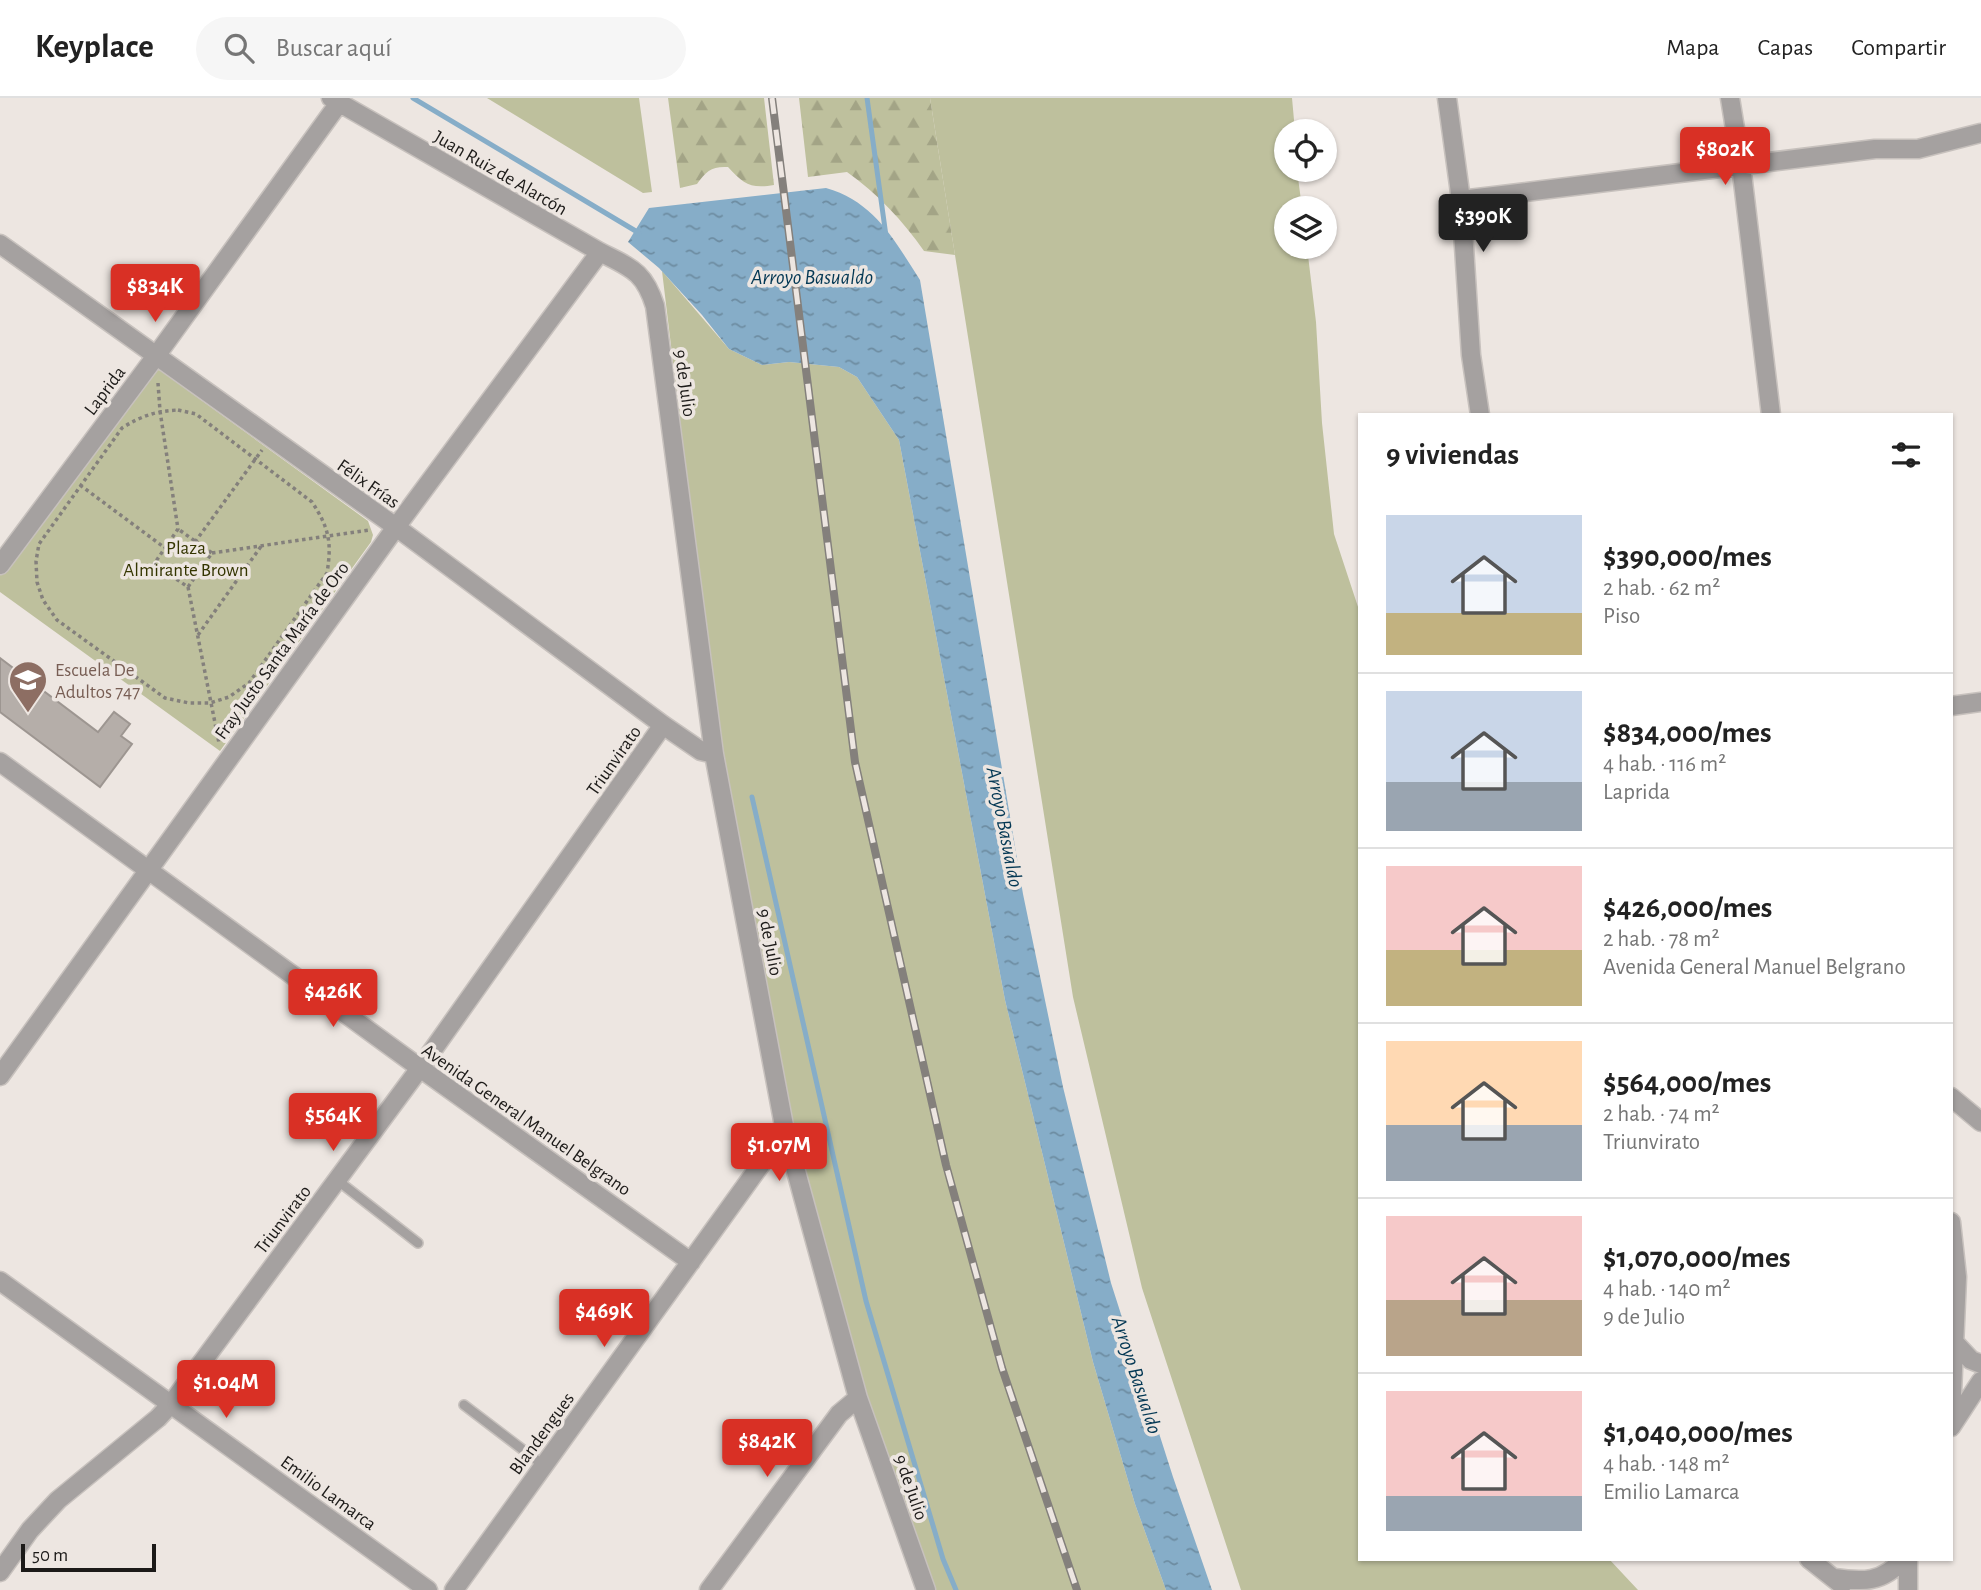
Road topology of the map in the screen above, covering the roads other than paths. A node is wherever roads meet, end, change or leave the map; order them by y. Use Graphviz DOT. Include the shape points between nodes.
graph roads {
  1 [pos="1447,98"];
  2 [pos="1730,98"];
  3 [pos="335,101"];
  4 [pos="1981,133"];
  5 [pos="1741,165"];
  6 [pos="1461,200"];
  7 [pos="0,244"];
  8 [pos="600,252"];
  9 [pos="648,285"];
  10 [pos="156,356"];
  11 [pos="1480,413"];
  12 [pos="1771,413"];
  13 [pos="396,527"];
  14 [pos="0,565"];
  15 [pos="1981,702"];
  16 [pos="1953,706"];
  17 [pos="663,726"];
  18 [pos="714,754"];
  19 [pos="0,762"];
  20 [pos="148,870"];
  21 [pos="420,1068"];
  22 [pos="0,1076"];
  23 [pos="1953,1100"];
  24 [pos="1967,1117"];
  25 [pos="785,1131"];
  26 [pos="337,1180"];
  27 [pos="1953,1240"];
  28 [pos="418,1243"];
  29 [pos="691,1262"];
  30 [pos="0,1281"];
  31 [pos="1955,1343"];
  32 [pos="1981,1364"];
  33 [pos="1953,1380"];
  34 [pos="1981,1381"];
  35 [pos="858,1398"];
  36 [pos="171,1404"];
  37 [pos="464,1405"];
  38 [pos="1953,1424"];
  39 [pos="543,1465"];
  40 [pos="1812,1561"];
  41 [pos="1904,1561"];
  42 [pos="1906,1561"];
  43 [pos="0,1572"];
  44 [pos="1834,1578"];
  45 [pos="428,1590"];
  46 [pos="454,1590"];
  47 [pos="709,1590"];
  48 [pos="926,1590"];
  49 [pos="1848,1590"];
  50 [pos="1908,1590"];
  1 -- 6 [label="street"];
  2 -- 5 [label="street"];
  3 -- 8 [label="street, Juan Ruiz de Alarcón"];
  3 -- 10 [label="street, Laprida"];
  4 -- 5 [label="street" via="1918,149 1875,149"];
  5 -- 6 [label="street"];
  5 -- 12 [label="street"];
  6 -- 11 [label="street" via="1469,332"];
  7 -- 10 [label="street, Félix Frías"];
  8 -- 9 [label="street, Juan Ruiz de Alarcón" via="632,268"];
  8 -- 13 [label="street, Fray Justo Santa María de Oro"];
  9 -- 18 [label="street, 9 de Julio" via="657,320"];
  10 -- 13 [label="street, Félix Frías"];
  10 -- 14 [label="street, Laprida" via="74,481"];
  13 -- 17 [label="street, Félix Frías"];
  13 -- 20 [label="street, Fray Justo Santa María de Oro"];
  15 -- 16 [label="street"];
  17 -- 18 [label="street, Félix Frías" via="701,751"];
  17 -- 21 [label="street, Triunvirato"];
  18 -- 25 [label="street, 9 de Julio"];
  19 -- 20 [label="street, Avenida General Manuel Belgrano"];
  20 -- 21 [label="street, Avenida General Manuel Belgrano"];
  20 -- 22 [label="street, Fray Justo Santa María de Oro"];
  21 -- 26 [label="street, Triunvirato"];
  21 -- 29 [label="street, Avenida General Manuel Belgrano"];
  23 -- 24 [label="street"];
  25 -- 29 [label="street, Blandengues"];
  25 -- 35 [label="street, 9 de Julio"];
  26 -- 28 [label="lane"];
  26 -- 36 [label="street, Triunvirato"];
  27 -- 31 [label="street"];
  29 -- 39 [label="street, Blandengues"];
  30 -- 36 [label="street, Emilio Lamarca"];
  31 -- 32 [label="street"];
  31 -- 33 [label="street"];
  34 -- 38 [label="street"];
  35 -- 47 [label="street" via="839,1414"];
  35 -- 48 [label="street, 9 de Julio"];
  36 -- 43 [label="street, Triunvirato" via="58,1500"];
  36 -- 45 [label="street, Emilio Lamarca"];
  37 -- 39 [label="lane"];
  39 -- 46 [label="street, Blandengues"];
  40 -- 44 [label="street"];
  41 -- 44 [label="street" via="1870,1581"];
  42 -- 50 [label="street"];
  44 -- 49 [label="street"];
}
